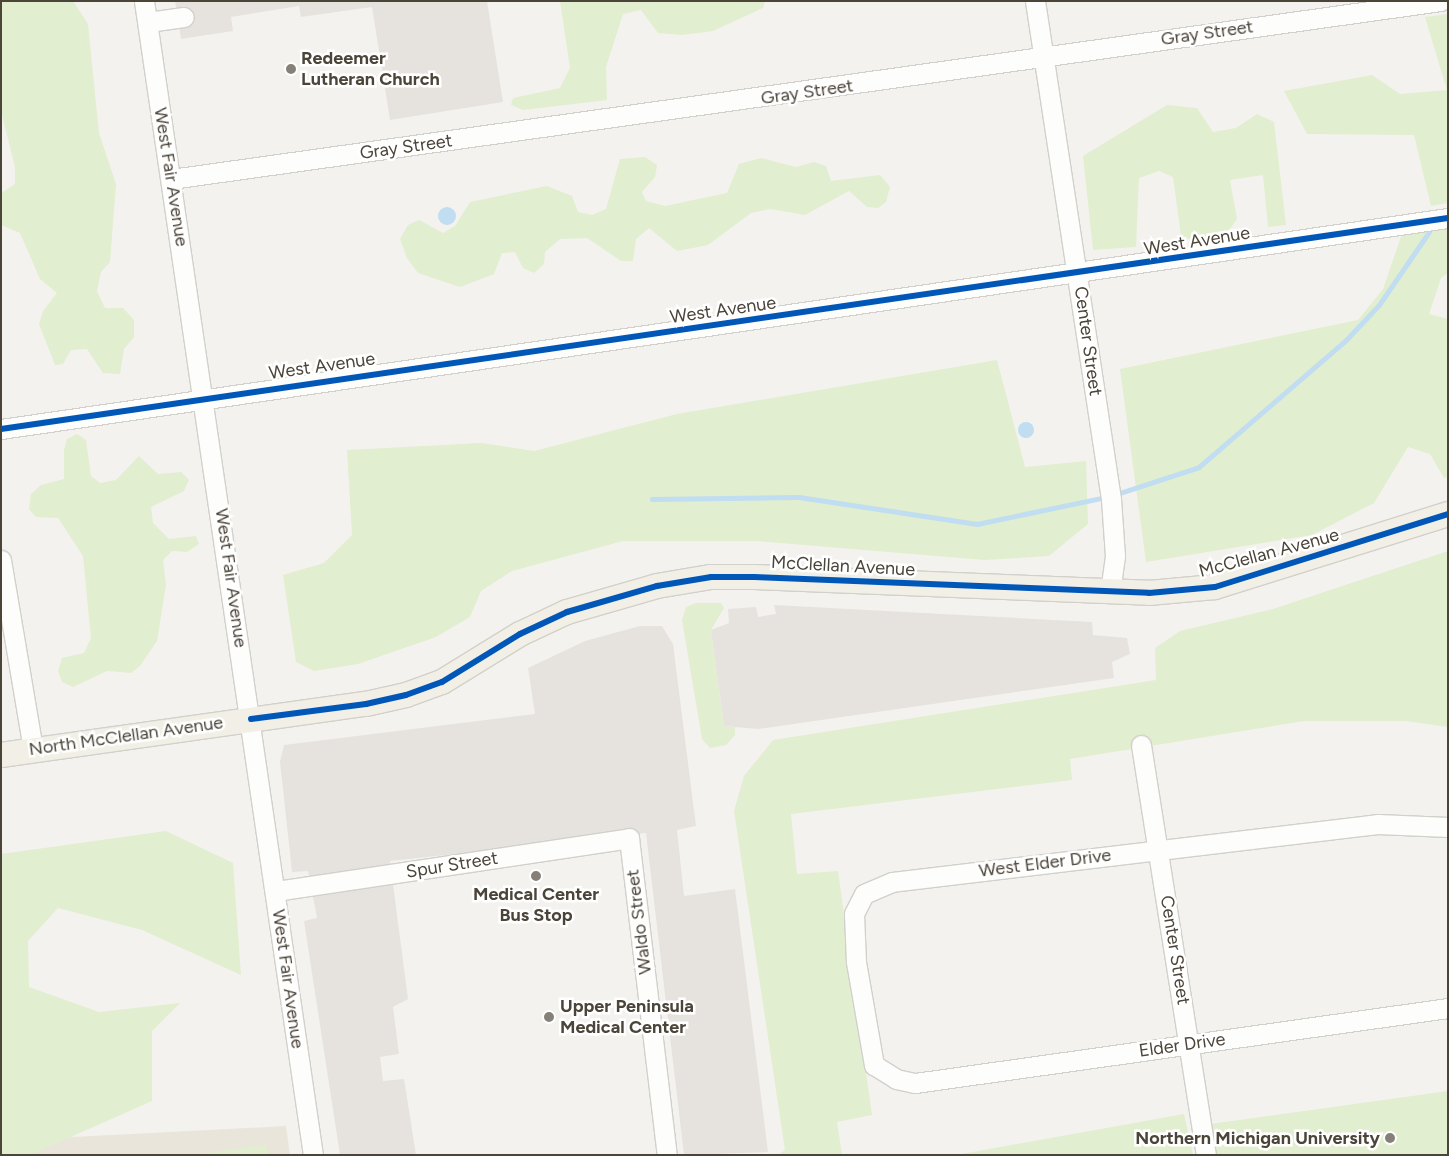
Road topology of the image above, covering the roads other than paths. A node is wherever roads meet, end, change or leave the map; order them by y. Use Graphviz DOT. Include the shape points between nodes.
graph roads {
  1 [pos="144,1"];
  2 [pos="1035,1"];
  3 [pos="1442,1"];
  4 [pos="184,17"];
  5 [pos="148,22"];
  6 [pos="1042,56"];
  7 [pos="172,179"];
  8 [pos="1448,218"];
  9 [pos="1078,275"];
  10 [pos="204,398"];
  11 [pos="1,429"];
  12 [pos="1448,514"];
  13 [pos="1,560"];
  14 [pos="1110,592"];
  15 [pos="252,718"];
  16 [pos="1141,745"];
  17 [pos="33,749"];
  18 [pos="1,755"];
  19 [pos="1448,827"];
  20 [pos="628,838"];
  21 [pos="1158,849"];
  22 [pos="276,891"];
  23 [pos="1448,1008"];
  24 [pos="1190,1044"];
  25 [pos="915,1083"];
  26 [pos="313,1155"];
  27 [pos="666,1155"];
  28 [pos="1206,1155"];
  1 -- 5 [label="street, West Fair Avenue"];
  2 -- 6 [label="street, Center Street"];
  3 -- 6 [label="street, Gray Street"];
  4 -- 5 [label="street"];
  5 -- 7 [label="street, West Fair Avenue"];
  6 -- 7 [label="street, Gray Street"];
  6 -- 9 [label="street, Center Street" via="1070,252"];
  7 -- 10 [label="street, West Fair Avenue"];
  8 -- 9 [label="street, West Avenue"];
  9 -- 10 [label="street, West Avenue"];
  9 -- 14 [label="street, Center Street" via="1115,556"];
  10 -- 11 [label="street, West Avenue"];
  10 -- 15 [label="street, West Fair Avenue"];
  12 -- 14 [label="main road, McClellan Avenue" via="1215,587"];
  13 -- 17 [label="street"];
  14 -- 15 [label="main road, McClellan Avenue" via="711,578 619,595 567,612 520,634 442,682 406,695 366,704"];
  15 -- 17 [label="main road, North McClellan Avenue"];
  15 -- 22 [label="street, West Fair Avenue"];
  16 -- 21 [label="street, Center Street"];
  17 -- 18 [label="main road, North McClellan Avenue"];
  19 -- 21 [label="street, West Elder Drive" via="1378,824"];
  20 -- 22 [label="street, Spur Street"];
  20 -- 27 [label="street, Waldo Street"];
  21 -- 24 [label="street, Center Street"];
  21 -- 25 [label="street, West Elder Drive" via="892,882 864,894 854,914 867,1040 874,1065 896,1079"];
  22 -- 26 [label="street, West Fair Avenue"];
  23 -- 24 [label="street, Elder Drive"];
  24 -- 25 [label="street, Elder Drive"];
  24 -- 28 [label="street, Center Street"];
}
